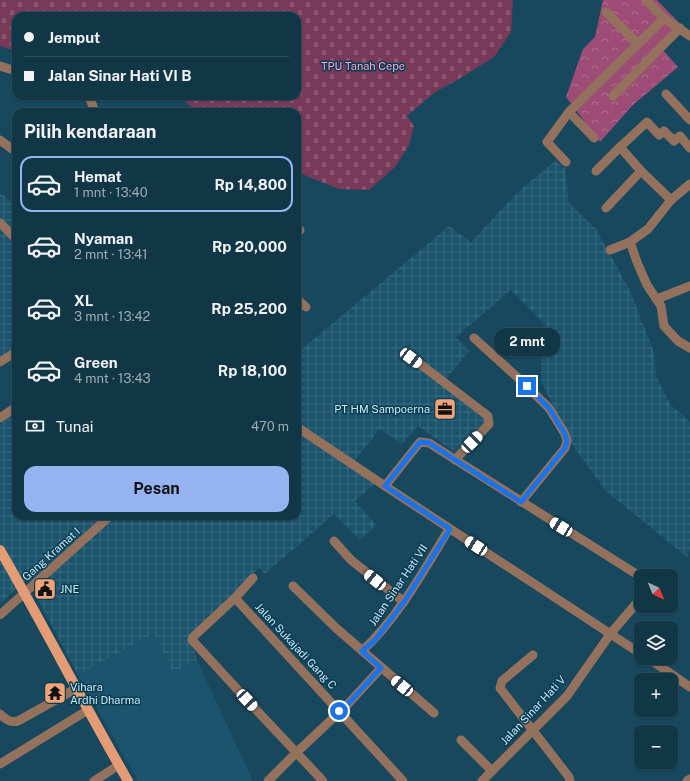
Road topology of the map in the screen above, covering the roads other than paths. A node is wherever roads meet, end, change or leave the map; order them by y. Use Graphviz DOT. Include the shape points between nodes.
graph roads {
  1 [pos="646,0"];
  2 [pos="606,12"];
  3 [pos="664,18"];
  4 [pos="680,28"];
  5 [pos="690,36"];
  6 [pos="638,44"];
  7 [pos="0,66"];
  8 [pos="12,70"];
  9 [pos="666,94"];
  10 [pos="613,96"];
  11 [pos="569,112"];
  12 [pos="690,120"];
  13 [pos="594,138"];
  14 [pos="0,140"];
  15 [pos="620,147"];
  16 [pos="690,148"];
  17 [pos="12,149"];
  18 [pos="566,162"];
  19 [pos="596,171"];
  20 [pos="642,171"];
  21 [pos="690,184"];
  22 [pos="671,200"];
  23 [pos="606,208"];
  24 [pos="0,223"];
  25 [pos="12,234"];
  26 [pos="630,242"];
  27 [pos="610,250"];
  28 [pos="690,286"];
  29 [pos="657,299"];
  30 [pos="301,303"];
  31 [pos="306,307"];
  32 [pos="474,338"];
  33 [pos="690,348"];
  34 [pos="12,354"];
  35 [pos="411,358"];
  36 [pos="0,362"];
  37 [pos="12,410"];
  38 [pos="0,418"];
  39 [pos="301,430"];
  40 [pos="455,460"];
  41 [pos="385,486"];
  42 [pos="521,502"];
  43 [pos="106,520"];
  44 [pos="450,529"];
  45 [pos="334,541"];
  46 [pos="0,550"];
  47 [pos="634,574"];
  48 [pos="253,578"];
  49 [pos="293,586"];
  50 [pos="25,593"];
  51 [pos="234,598"];
  52 [pos="404,602"];
  53 [pos="634,606"];
  54 [pos="0,615"];
  55 [pos="611,633"];
  56 [pos="634,649"];
  57 [pos="362,651"];
  58 [pos="532,655"];
  59 [pos="658,665"];
  60 [pos="381,668"];
  61 [pos="690,687"];
  62 [pos="77,688"];
  63 [pos="88,710"];
  64 [pos="339,711"];
  65 [pos="434,713"];
  66 [pos="0,714"];
  67 [pos="533,730"];
  68 [pos="461,740"];
  69 [pos="296,753"];
  70 [pos="0,764"];
  71 [pos="119,766"];
  72 [pos="492,771"];
  73 [pos="690,779"];
  74 [pos="94,781"];
  75 [pos="128,781"];
  76 [pos="268,781"];
  77 [pos="323,781"];
  78 [pos="403,781"];
  79 [pos="482,781"];
  80 [pos="570,781"];
  81 [pos="688,781"];
  1 -- 3 [label="street"];
  2 -- 6 [label="street"];
  3 -- 4 [label="street"];
  3 -- 6 [label="street"];
  4 -- 5 [label="street"];
  4 -- 10 [label="street"];
  6 -- 11 [label="street"];
  7 -- 8 [label="street"];
  9 -- 12 [label="street"];
  11 -- 13 [label="street"];
  11 -- 18 [label="street" via="547,142"];
  14 -- 17 [label="street"];
  15 -- 16 [label="street" via="647,122 659,135 664,130 674,141 680,136"];
  15 -- 19 [label="street"];
  15 -- 20 [label="street"];
  20 -- 22 [label="street"];
  20 -- 23 [label="street"];
  21 -- 22 [label="street"];
  22 -- 26 [label="street" via="648,229"];
  24 -- 25 [label="street"];
  26 -- 27 [label="street"];
  26 -- 29 [label="street" via="647,285"];
  28 -- 29 [label="street"];
  29 -- 33 [label="street" via="661,306 664,326 678,341"];
  30 -- 31 [label="street"];
  32 -- 42 [label="street" via="549,408 565,434 565,448"];
  34 -- 36 [label="street"];
  35 -- 40 [label="street" via="488,416 490,424"];
  37 -- 38 [label="street"];
  39 -- 41 [label="street"];
  40 -- 41 [label="street" via="429,443 420,442"];
  40 -- 42 [label="street"];
  41 -- 44 [label="street"];
  42 -- 47 [label="street"];
  43 -- 50 [label="street, Gang Kramat I"];
  44 -- 52 [label="street, Jalan Sinar Hati VII"];
  44 -- 55 [label="street"];
  45 -- 52 [label="street" via="351,560"];
  46 -- 50 [label="main road"];
  48 -- 51 [label="street"];
  49 -- 57 [label="street"];
  50 -- 54 [label="street, Gang Kramat I"];
  50 -- 62 [label="main road"];
  51 -- 64 [label="street, Jalan Sukajadi Gang C"];
  51 -- 69 [label="street" via="193,637 193,642"];
  52 -- 57 [label="street, Jalan Sinar Hati VII" via="375,640"];
  53 -- 55 [label="street, Jalan Sinar Hati V"];
  55 -- 56 [label="street"];
  55 -- 67 [label="street, Jalan Sinar Hati V" via="567,696"];
  57 -- 60 [label="street"];
  58 -- 67 [label="street" via="502,681 500,688"];
  59 -- 61 [label="street"];
  60 -- 64 [label="street"];
  60 -- 65 [label="street"];
  62 -- 63 [label="main road"];
  62 -- 66 [label="street" via="13,722"];
  63 -- 70 [label="street"];
  63 -- 71 [label="main road"];
  64 -- 69 [label="street"];
  64 -- 78 [label="street, Jalan Sukajadi Gang C"];
  67 -- 72 [label="street, Jalan Sinar Hati V"];
  67 -- 80 [label="street"];
  68 -- 72 [label="street"];
  69 -- 76 [label="street"];
  69 -- 77 [label="street"];
  71 -- 74 [label="street"];
  71 -- 75 [label="main road"];
  72 -- 79 [label="street, Jalan Sinar Hati V"];
  73 -- 81 [label="street"];
}
